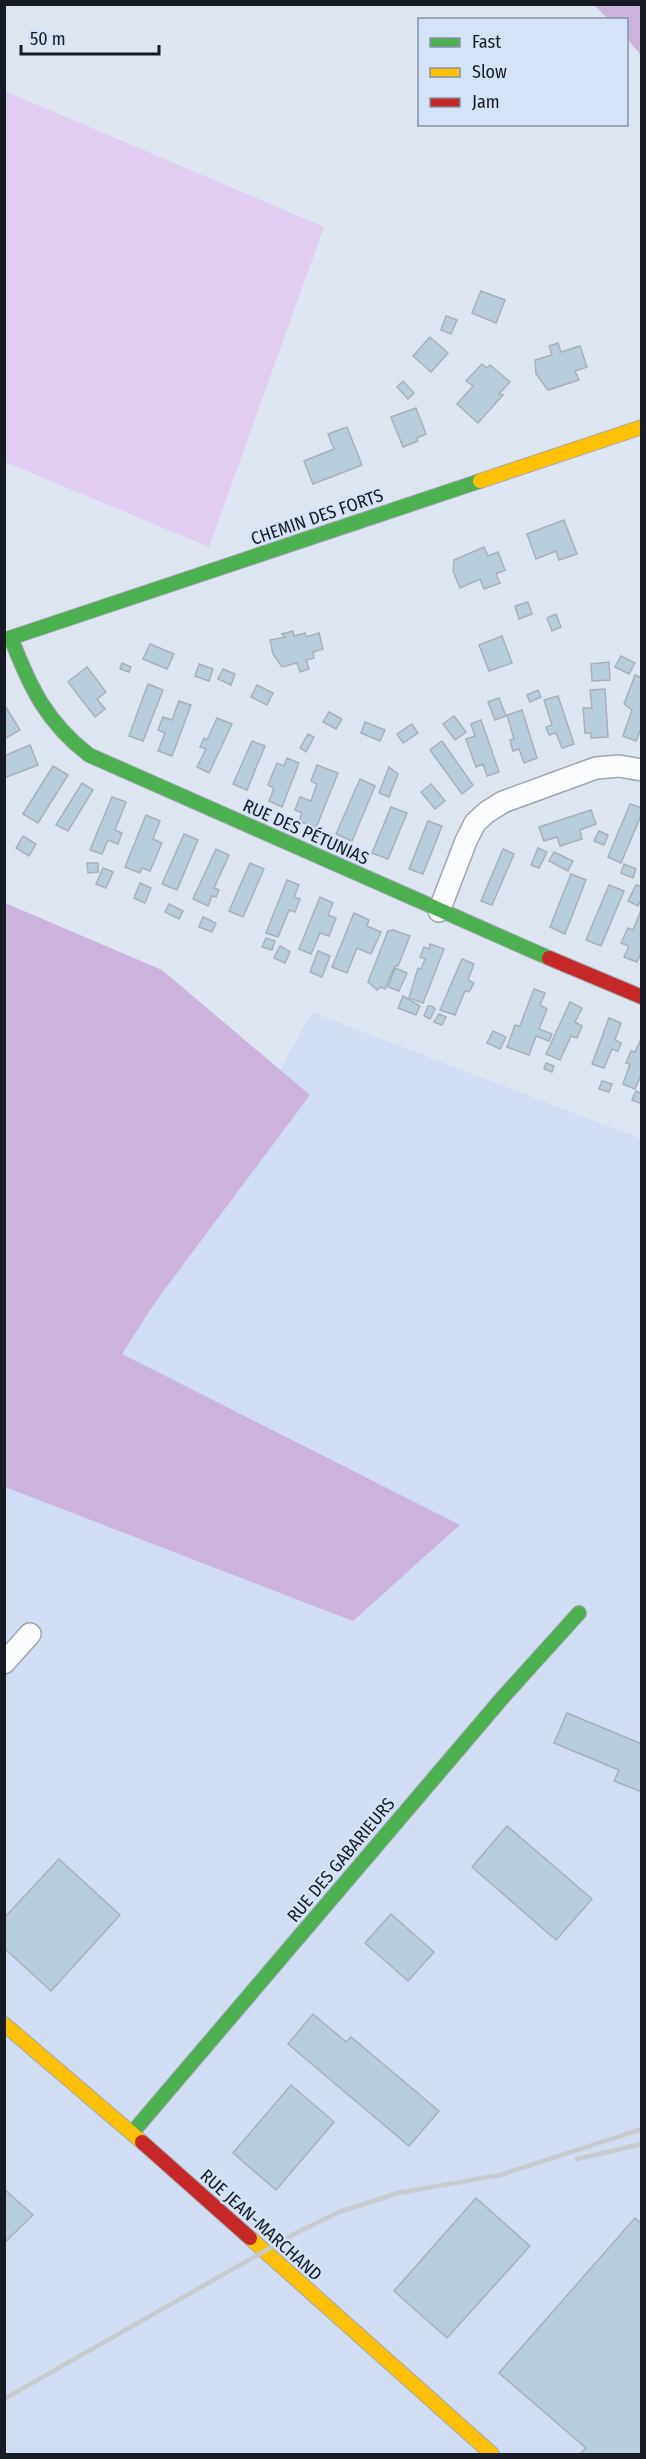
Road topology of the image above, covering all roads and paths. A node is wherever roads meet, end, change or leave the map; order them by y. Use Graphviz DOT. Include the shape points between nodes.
graph roads {
  1 [pos="642,427"];
  2 [pos="8,639"];
  3 [pos="642,770"];
  4 [pos="439,911"];
  5 [pos="642,997"];
  6 [pos="579,1613"];
  7 [pos="30,1634"];
  8 [pos="4,1663"];
  9 [pos="4,2024"];
  10 [pos="132,2133"];
  11 [pos="492,2454"];
  1 -- 2 [label="street, CHEMIN DES FORTS"];
  2 -- 4 [label="street, RUE DES PÉTUNIAS" via="50,721 89,755"];
  3 -- 4 [label="street" via="596,768 503,802 488,812 474,824"];
  4 -- 5 [label="street, RUE DES PÉTUNIAS"];
  6 -- 10 [label="street, RUE DES GABARIEURS"];
  7 -- 8 [label="street"];
  9 -- 10 [label="street, RUE JEAN-MARCHAND"];
  10 -- 11 [label="street, RUE JEAN-MARCHAND"];
}
